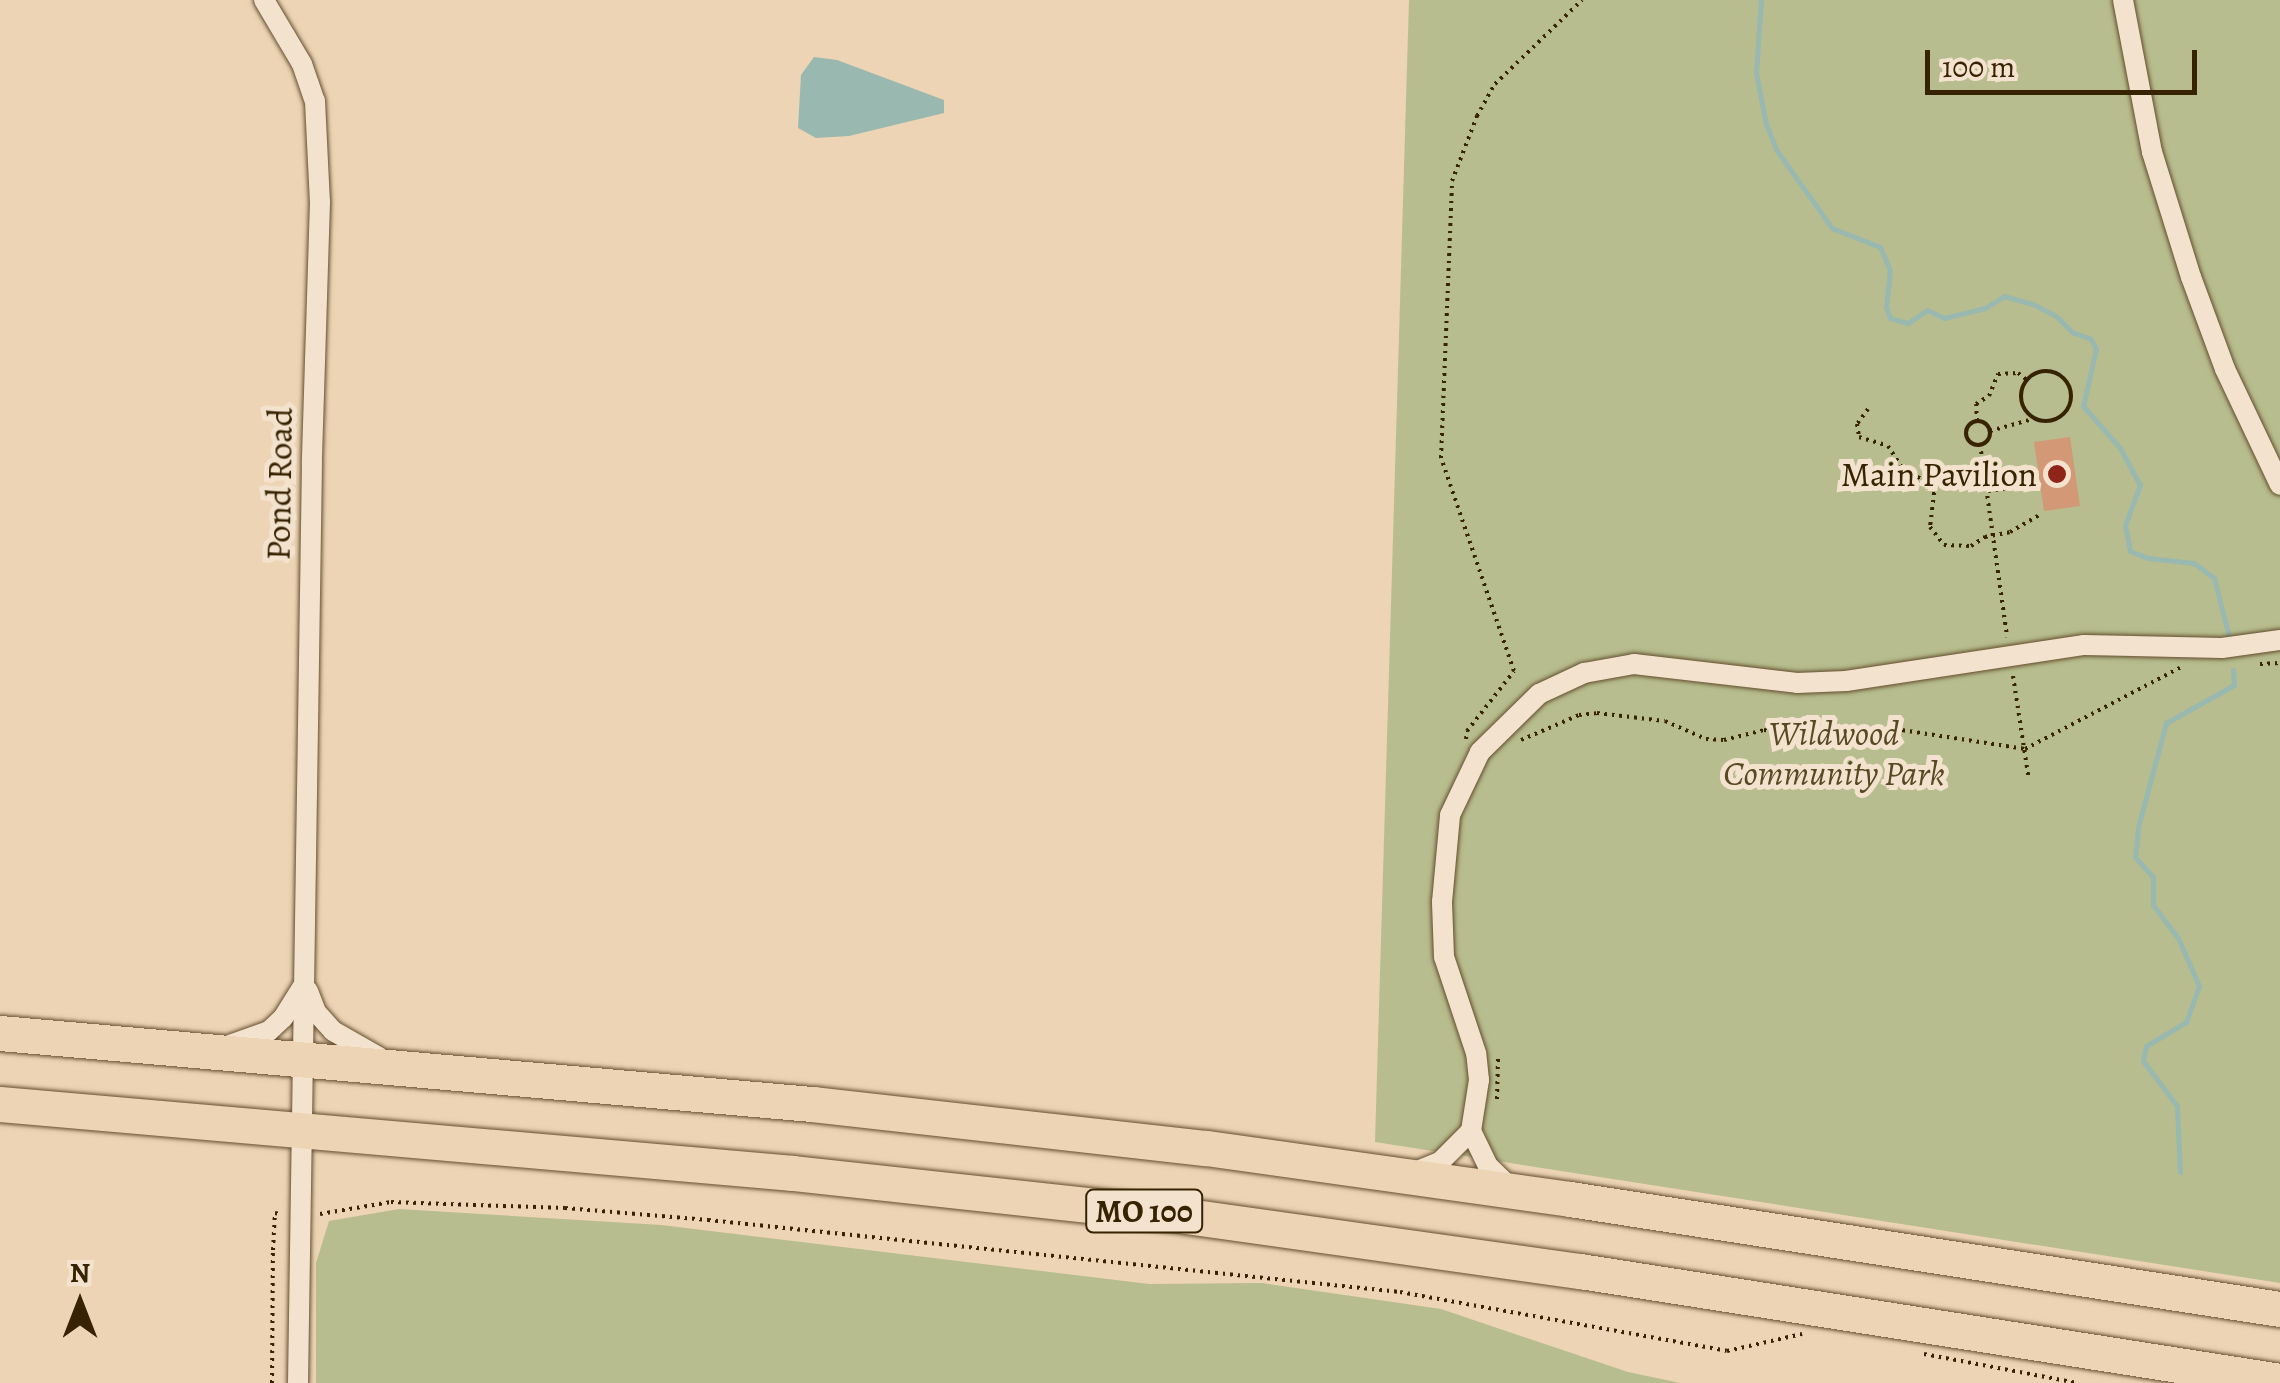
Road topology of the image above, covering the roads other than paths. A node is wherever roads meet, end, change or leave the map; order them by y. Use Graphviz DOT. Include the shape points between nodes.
graph roads {
  1 [pos="264,0"];
  2 [pos="2123,0"];
  3 [pos="2280,485"];
  4 [pos="2280,640"];
  5 [pos="305,982"];
  6 [pos="0,1033"];
  7 [pos="206,1050"];
  8 [pos="304,1060"];
  9 [pos="404,1068"];
  10 [pos="0,1104"];
  11 [pos="1472,1122"];
  12 [pos="299,1129"];
  13 [pos="1406,1175"];
  14 [pos="1514,1190"];
  15 [pos="2280,1309"];
  16 [pos="2280,1381"];
  17 [pos="298,1383"];
  1 -- 5 [label="street, Pond Road" via="315,100 320,202"];
  2 -- 3 [label="street" via="2152,152 2191,277"];
  4 -- 11 [label="street" via="2222,648 2084,646 1846,682 1797,683 1634,664 1584,673 1539,694 1480,752 1450,815 1442,902 1446,968 1478,1068"];
  5 -- 7 [label="street" via="268,1030"];
  5 -- 8 [label="street, Pond Road"];
  5 -- 9 [label="street, Pond Road" via="316,1012 333,1032"];
  6 -- 7 [label="highway, MO 100"];
  7 -- 8 [label="highway, MO 100"];
  8 -- 9 [label="highway, MO 100"];
  8 -- 12 [label="street, Pond Road"];
  9 -- 13 [label="highway, MO 100" via="871,1110"];
  10 -- 12 [label="highway, MO 100"];
  11 -- 13 [label="street" via="1440,1162"];
  11 -- 14 [label="street" via="1488,1166"];
  12 -- 16 [label="highway, MO 100" via="793,1172 1188,1216"];
  12 -- 17 [label="street, Pond Road"];
  13 -- 14 [label="highway, MO 100"];
  14 -- 15 [label="highway, MO 100"];
}
